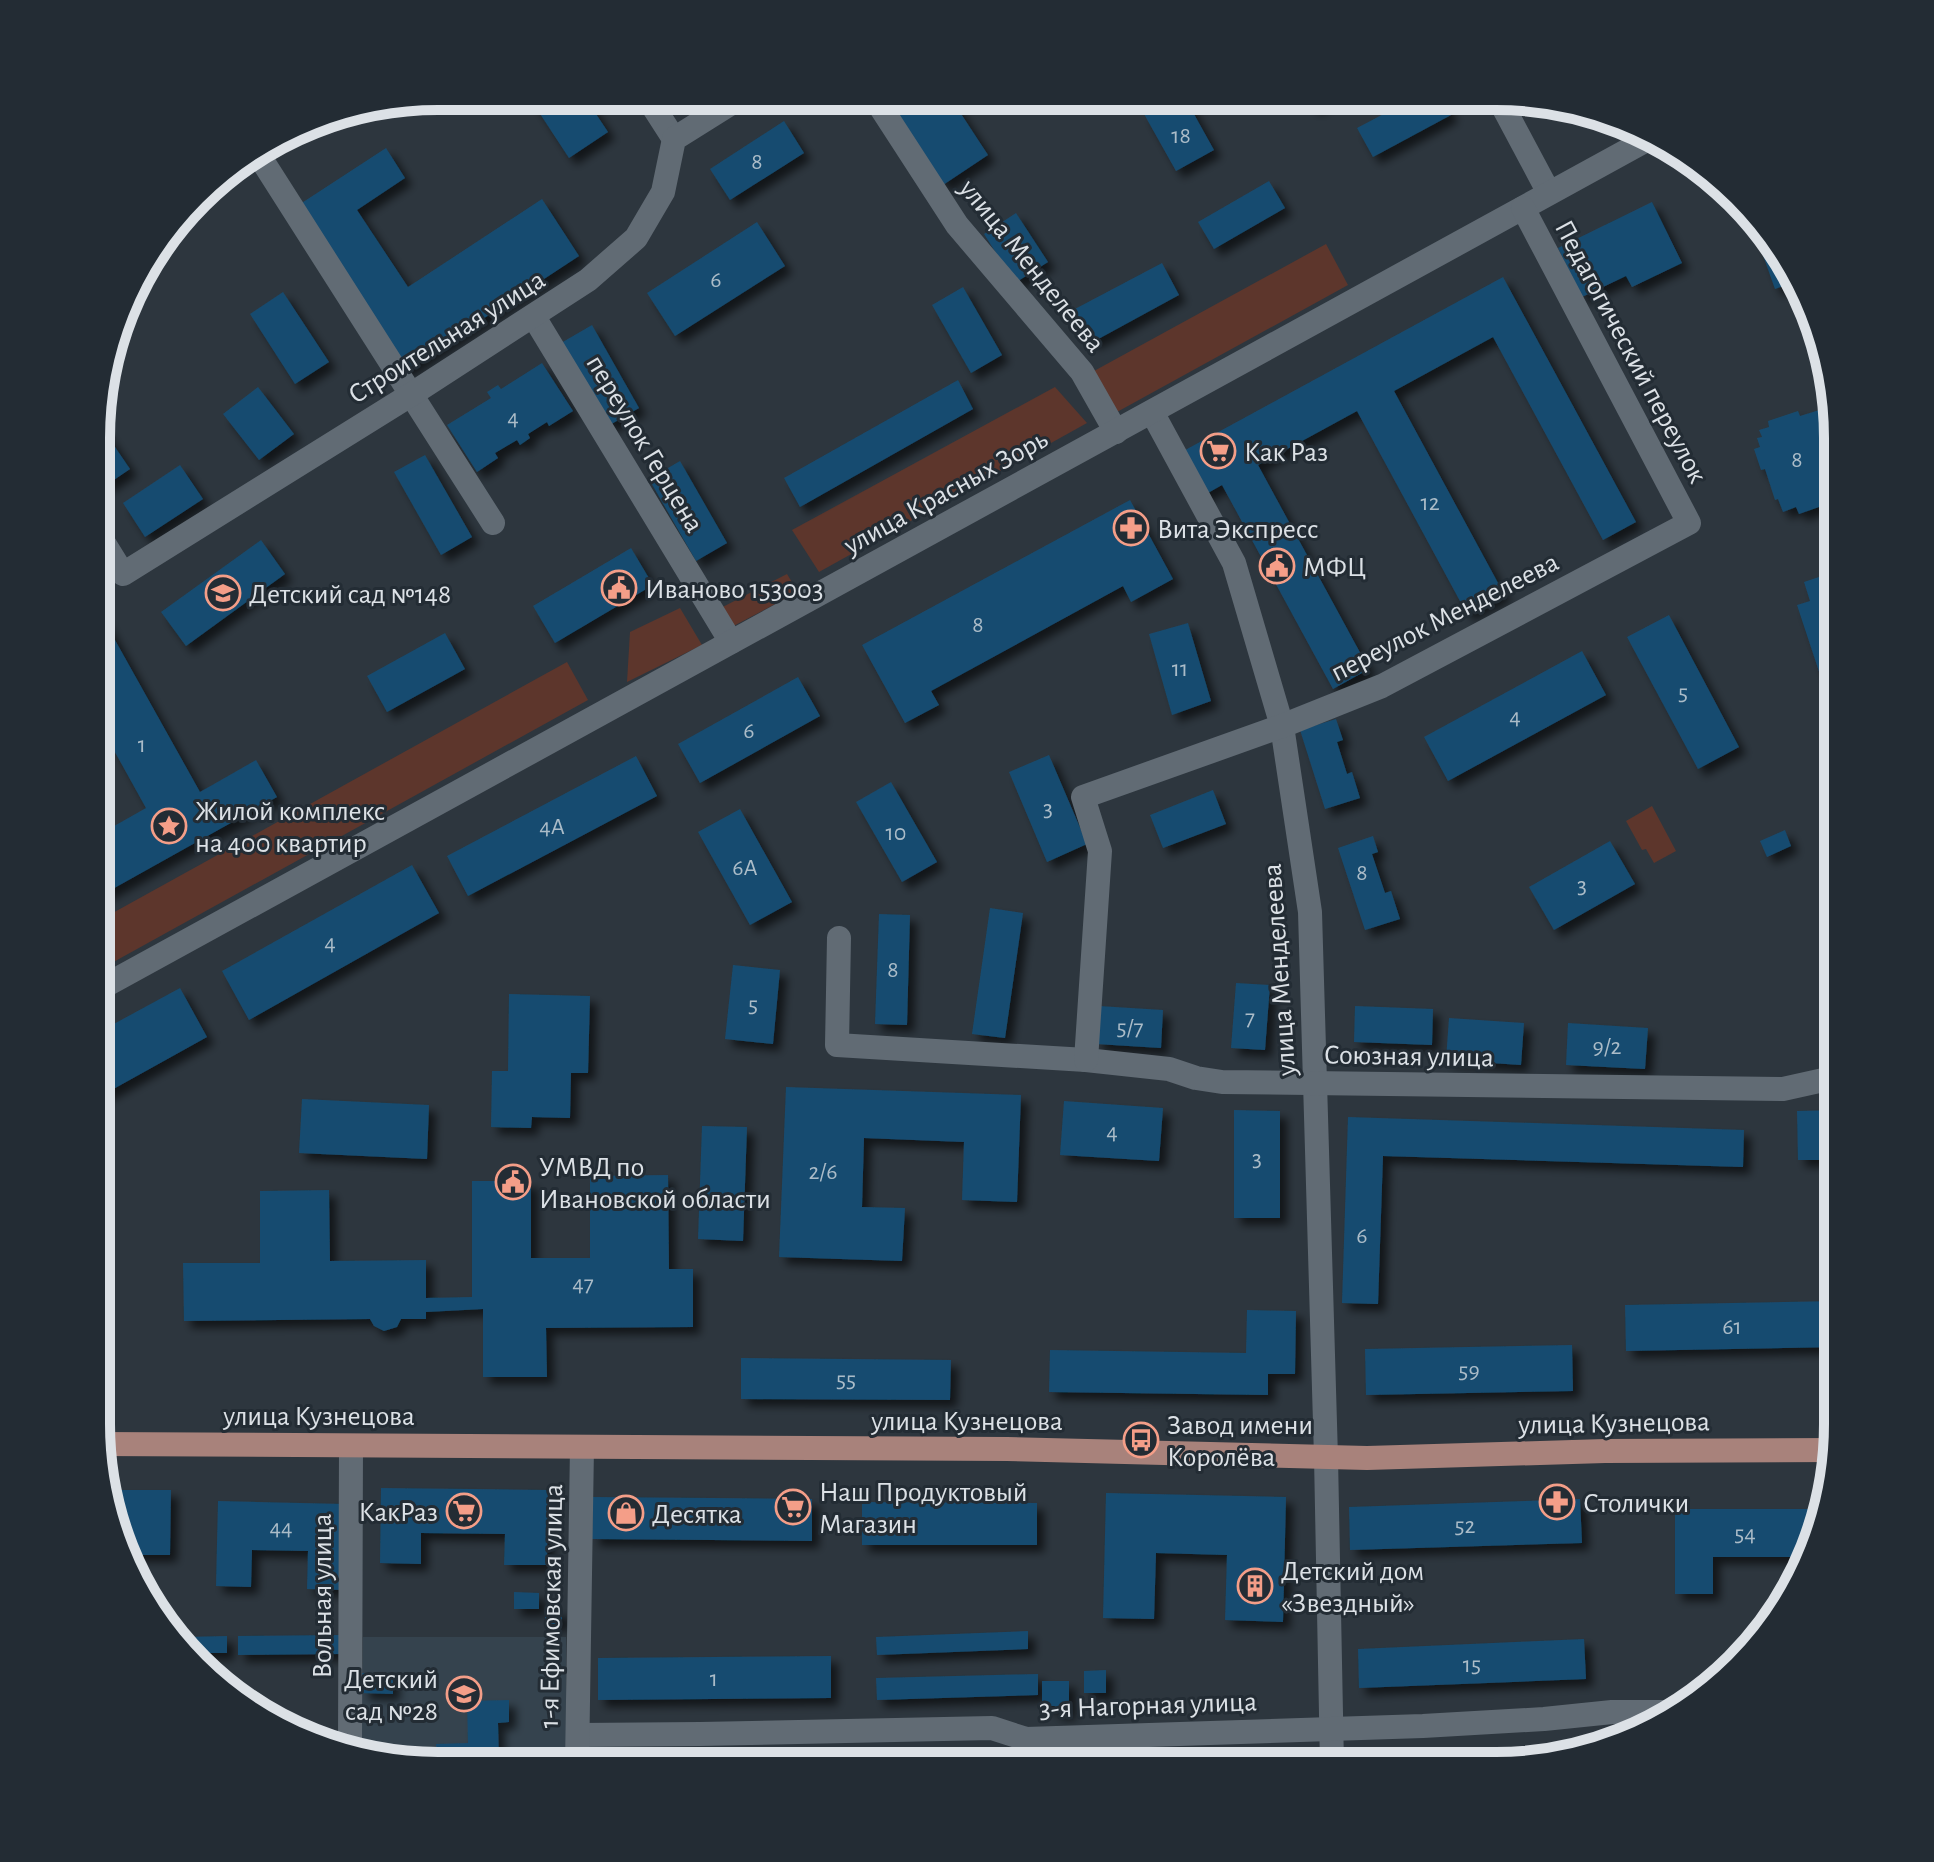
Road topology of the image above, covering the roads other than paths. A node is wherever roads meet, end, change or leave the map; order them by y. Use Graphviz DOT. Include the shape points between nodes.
graph roads {
  1 [pos="655,110"];
  2 [pos="720,110"];
  3 [pos="882,110"];
  4 [pos="1505,110"];
  5 [pos="674,139"];
  6 [pos="1640,144"];
  7 [pos="263,161"];
  8 [pos="1549,193"];
  9 [pos="1523,208"];
  10 [pos="534,317"];
  11 [pos="412,394"];
  12 [pos="1152,412"];
  13 [pos="1116,432"];
  14 [pos="493,523"];
  15 [pos="1689,523"];
  16 [pos="110,553"];
  17 [pos="731,642"];
  18 [pos="1282,726"];
  19 [pos="839,938"];
  20 [pos="110,983"];
  21 [pos="1086,1060"];
  22 [pos="1824,1080"];
  23 [pos="1316,1084"];
  24 [pos="111,1444"];
  25 [pos="351,1446"];
  26 [pos="582,1447"];
  27 [pos="1823,1450"];
  28 [pos="1326,1457"];
  29 [pos="1652,1712"];
  30 [pos="1331,1728"];
  31 [pos="578,1735"];
  32 [pos="350,1740"];
  33 [pos="577,1752"];
  34 [pos="1332,1752"];
  1 -- 5 [label="street"];
  2 -- 5 [label="street"];
  3 -- 13 [label="street, улица Менделеева" via="957,225 1082,372"];
  4 -- 8 [label="street"];
  5 -- 10 [label="street, Строительная улица" via="663,192 636,238"];
  6 -- 8 [label="street, улица Красных Зорь"];
  7 -- 11 [label="street"];
  8 -- 9 [label="street, улица Красных Зорь"];
  9 -- 12 [label="street, улица Красных Зорь"];
  9 -- 15 [label="street, Педагогический переулок"];
  10 -- 11 [label="street, Строительная улица"];
  10 -- 17 [label="street, переулок Герцена"];
  11 -- 14 [label="street"];
  11 -- 16 [label="street, Строительная улица" via="123,574"];
  12 -- 13 [label="street, улица Красных Зорь"];
  12 -- 18 [label="street, улица Менделеева" via="1234,563"];
  13 -- 17 [label="street, улица Красных Зорь"];
  15 -- 18 [label="street, переулок Менделеева" via="1382,686"];
  17 -- 20 [label="street, улица Красных Зорь"];
  18 -- 21 [label="street, переулок Менделеева" via="1083,797 1100,851"];
  18 -- 23 [label="street, улица Менделеева" via="1310,912"];
  19 -- 21 [label="street, Союзная улица" via="837,1045"];
  21 -- 23 [label="street, Союзная улица" via="1169,1069 1222,1082"];
  22 -- 23 [label="street, Союзная улица" via="1783,1089"];
  23 -- 28 [label="street, улица Менделеева"];
  24 -- 25 [label="main road, улица Кузнецова"];
  25 -- 26 [label="main road, улица Кузнецова"];
  25 -- 32 [label="street, Вольная улица"];
  26 -- 28 [label="main road, улица Кузнецова"];
  26 -- 31 [label="street, 1-я Ефимовская улица"];
  27 -- 28 [label="main road, улица Кузнецова"];
  28 -- 30 [label="street, улица Менделеева"];
  29 -- 30 [label="street, 3-я Нагорная улица"];
  30 -- 31 [label="street, 3-я Нагорная улица" via="1026,1739 992,1728"];
  30 -- 34 [label="street, улица Менделеева"];
  31 -- 33 [label="street, 1-я Ефимовская улица"];
}
